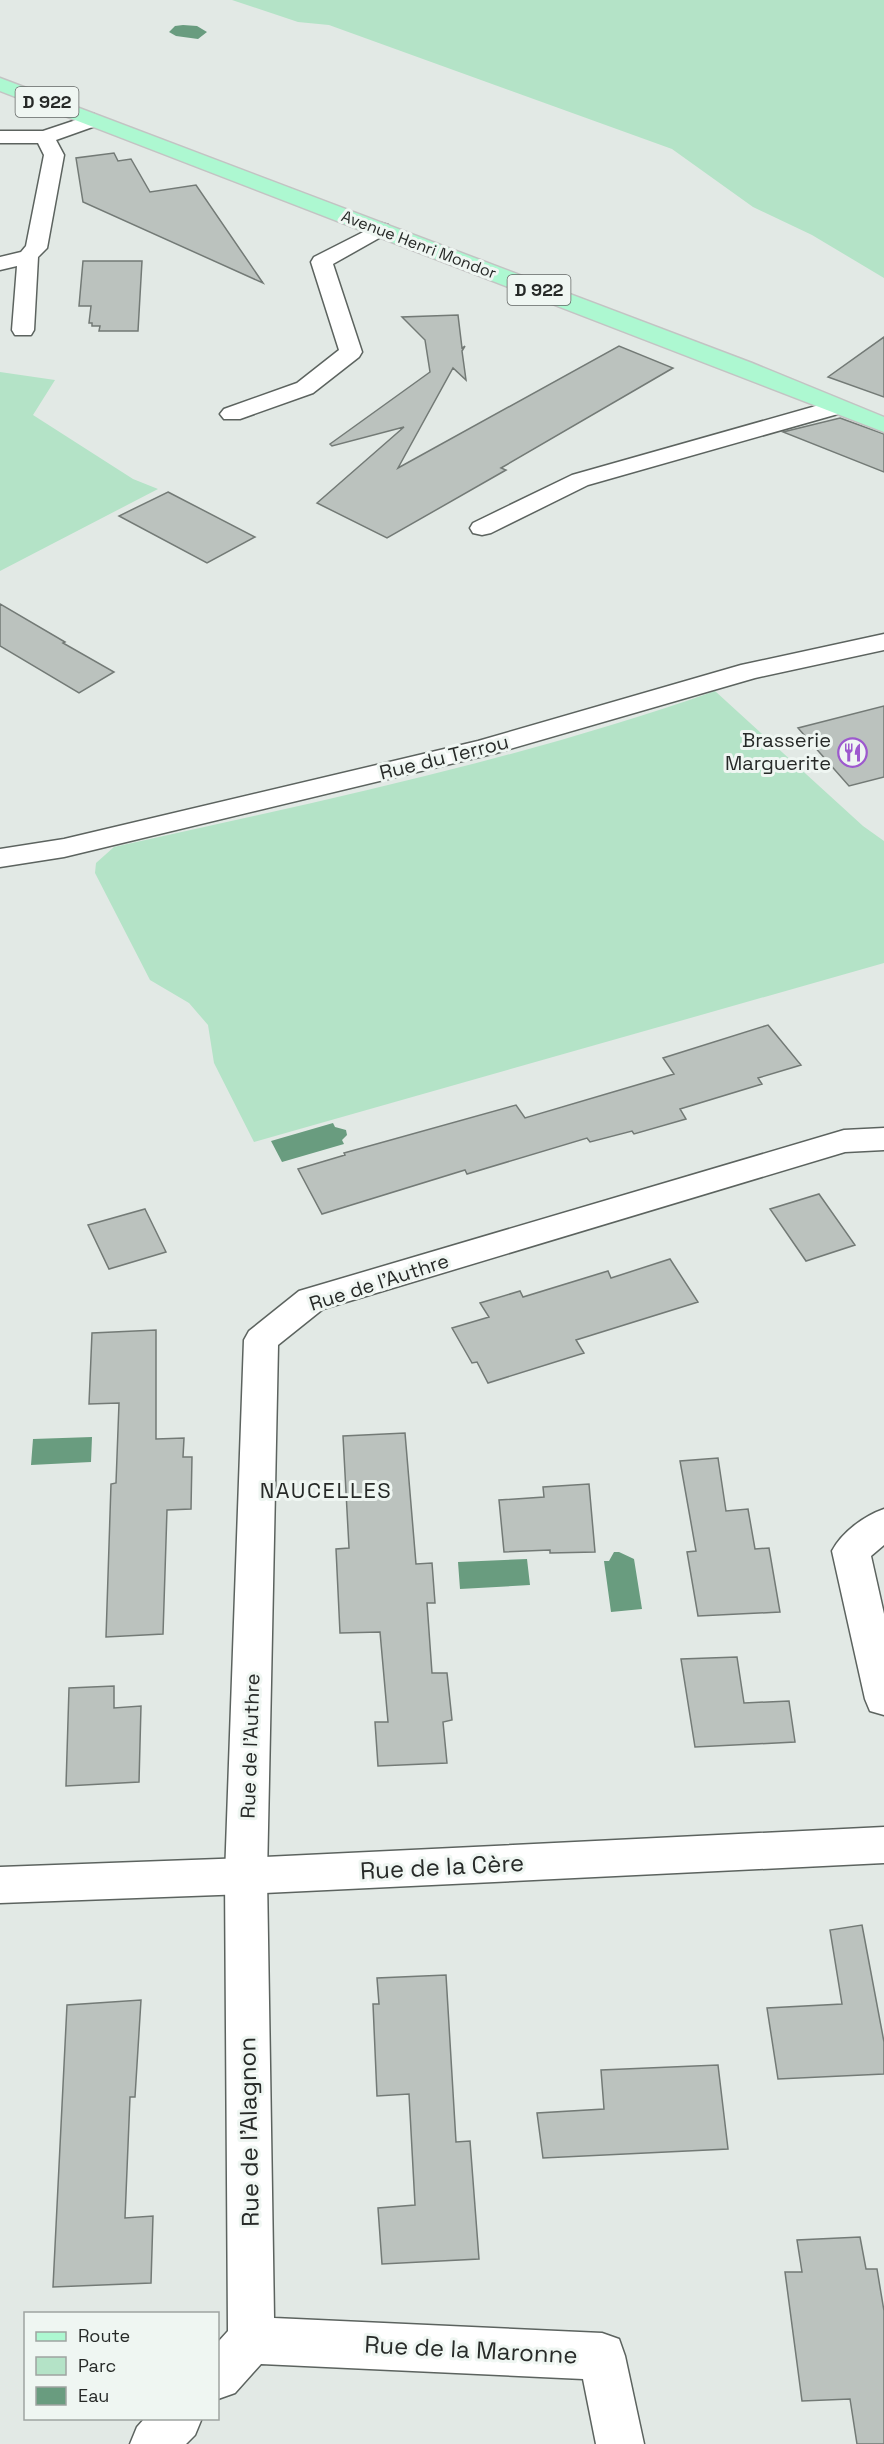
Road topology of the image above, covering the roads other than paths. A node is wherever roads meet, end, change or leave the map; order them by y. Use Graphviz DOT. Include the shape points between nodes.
graph roads {
  1 [pos="0,84"];
  2 [pos="94,120"];
  3 [pos="0,137"];
  4 [pos="45,137"];
  5 [pos="381,229"];
  6 [pos="28,256"];
  7 [pos="0,264"];
  8 [pos="23,330"];
  9 [pos="837,407"];
  10 [pos="232,414"];
  11 [pos="884,425"];
  12 [pos="482,528"];
  13 [pos="884,642"];
  14 [pos="0,858"];
  15 [pos="884,1139"];
  16 [pos="884,1524"];
  17 [pos="884,1699"];
  18 [pos="884,1845"];
  19 [pos="246,1876"];
  20 [pos="0,1885"];
  21 [pos="251,2340"];
  22 [pos="219,2375"];
  23 [pos="176,2420"];
  24 [pos="154,2444"];
  25 [pos="620,2444"];
  1 -- 2 [label="main road, Avenue Henri Mondor / D 922"];
  2 -- 4 [label="street"];
  2 -- 5 [label="main road, Avenue Henri Mondor / D 922"];
  3 -- 4 [label="street"];
  4 -- 6 [label="street" via="54,155 36,248"];
  5 -- 9 [label="main road, Avenue Henri Mondor / D 922"];
  5 -- 10 [label="street" via="322,262 351,352 305,388"];
  6 -- 7 [label="street"];
  6 -- 8 [label="street"];
  9 -- 11 [label="main road, Avenue Henri Mondor / D 922"];
  9 -- 12 [label="street" via="580,480"];
  13 -- 14 [label="street, Rue du Terrou" via="750,671 486,747 64,848"];
  15 -- 19 [label="street, Rue de l'Authre" via="844,1141 311,1300 261,1340"];
  16 -- 17 [label="street" via="851,1551"];
  18 -- 19 [label="street, Rue de la Cère"];
  19 -- 20 [label="street, Rue de la Cère"];
  19 -- 21 [label="street, Rue de l'Alagnon"];
  21 -- 22 [label="street"];
  21 -- 25 [label="street, Rue de la Maronne" via="603,2356"];
  23 -- 24 [label="street"];
}
